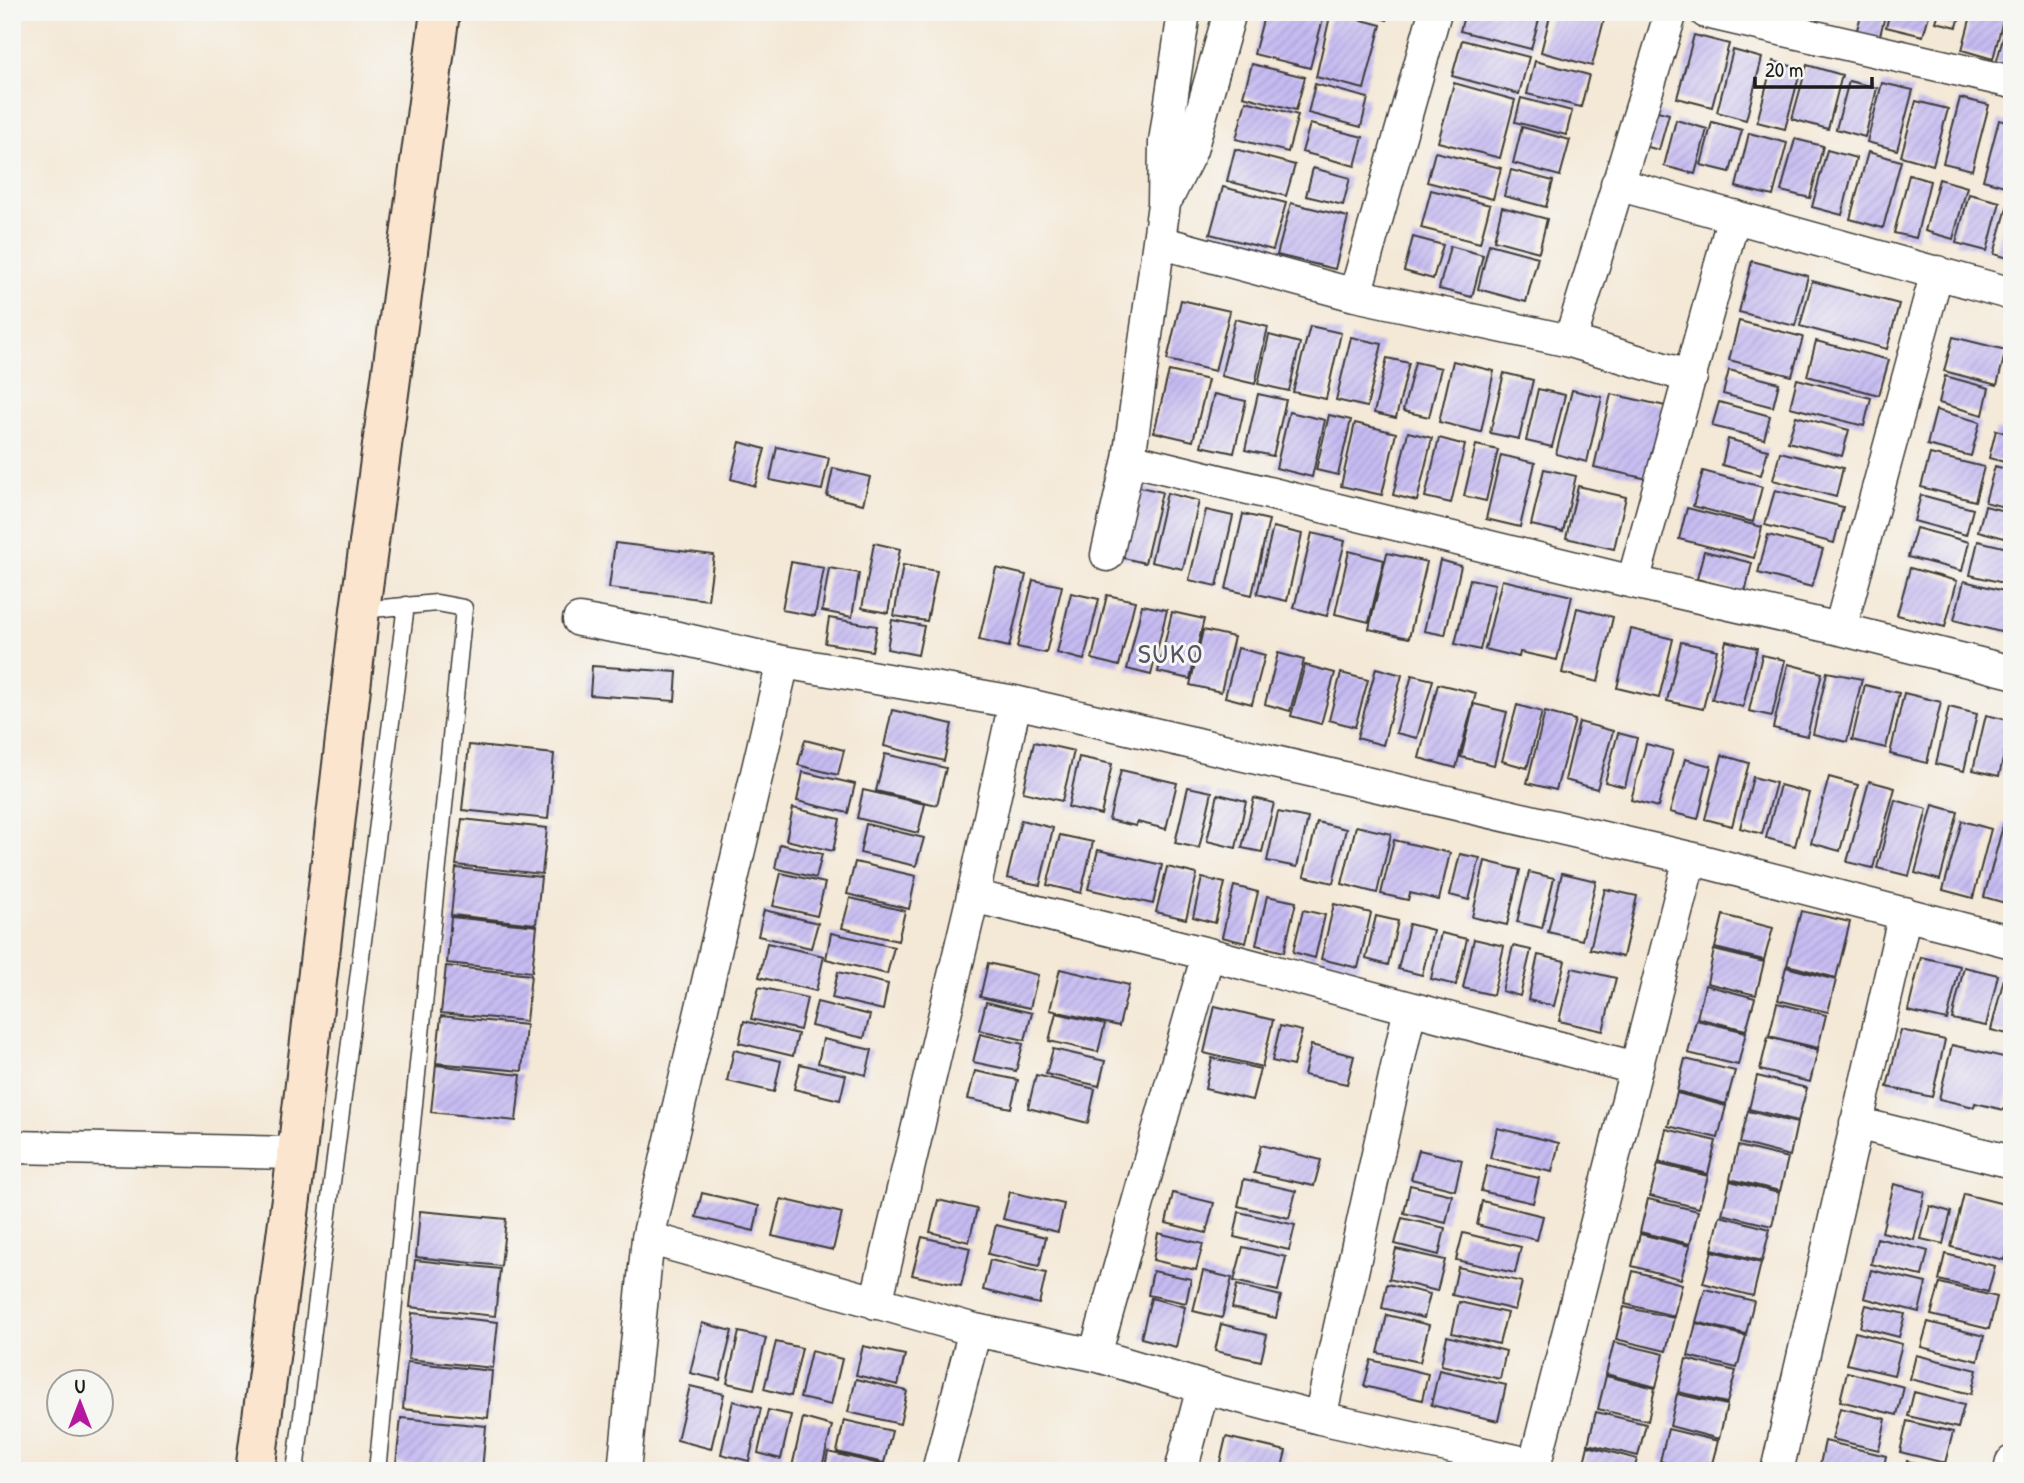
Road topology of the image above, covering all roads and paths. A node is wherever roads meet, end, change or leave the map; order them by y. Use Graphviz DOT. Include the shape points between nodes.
graph roads {
  1 [pos="440,12"];
  2 [pos="1184,12"];
  3 [pos="1230,12"];
  4 [pos="1435,12"];
  5 [pos="1671,12"];
  6 [pos="1706,12"];
  7 [pos="2012,82"];
  8 [pos="1617,184"];
  9 [pos="1164,204"];
  10 [pos="1734,216"];
  11 [pos="1159,242"];
  12 [pos="1937,272"];
  13 [pos="2012,294"];
  14 [pos="1355,295"];
  15 [pos="1570,341"];
  16 [pos="1691,377"];
  17 [pos="1129,459"];
  18 [pos="1107,555"];
  19 [pos="1633,582"];
  20 [pos="406,605"];
  21 [pos="360,610"];
  22 [pos="579,620"];
  23 [pos="1840,629"];
  24 [pos="783,662"];
  25 [pos="2012,672"];
  26 [pos="1015,702"];
  27 [pos="1690,858"];
  28 [pos="973,896"];
  29 [pos="1905,913"];
  30 [pos="2012,942"];
  31 [pos="1208,954"];
  32 [pos="1410,1008"];
  33 [pos="1635,1068"];
  34 [pos="1856,1123"];
  35 [pos="12,1147"];
  36 [pos="297,1153"];
  37 [pos="2012,1162"];
  38 [pos="648,1238"];
  39 [pos="876,1303"];
  40 [pos="975,1330"];
  41 [pos="1095,1355"];
  42 [pos="1202,1387"];
  43 [pos="1320,1418"];
  44 [pos="2012,1462"];
  45 [pos="633,1468"];
  46 [pos="1533,1468"];
  47 [pos="255,1471"];
  48 [pos="295,1471"];
  49 [pos="377,1471"];
  50 [pos="938,1471"];
  51 [pos="1181,1471"];
  52 [pos="1777,1471"];
  53 [pos="2010,1471"];
  1 -- 21 [label="street"];
  2 -- 9 [label="street" via="1165,142"];
  3 -- 9 [label="street" via="1191,150"];
  4 -- 14 [label="street"];
  5 -- 8 [label="street"];
  6 -- 7 [label="street"];
  8 -- 10 [label="street"];
  8 -- 15 [label="street"];
  9 -- 11 [label="street"];
  10 -- 12 [label="street"];
  10 -- 16 [label="street"];
  11 -- 14 [label="street"];
  11 -- 17 [label="street"];
  12 -- 13 [label="street"];
  12 -- 23 [label="street"];
  14 -- 15 [label="street"];
  15 -- 16 [label="street"];
  16 -- 19 [label="street"];
  17 -- 18 [label="street"];
  17 -- 19 [label="street"];
  19 -- 23 [label="street"];
  20 -- 21 [label="lane"];
  20 -- 48 [label="lane"];
  20 -- 49 [label="lane" via="437,603 464,608"];
  21 -- 36 [label="street"];
  22 -- 24 [label="street"];
  23 -- 25 [label="street"];
  24 -- 26 [label="street"];
  24 -- 38 [label="street"];
  26 -- 27 [label="street"];
  26 -- 28 [label="street"];
  27 -- 29 [label="street"];
  27 -- 33 [label="street"];
  28 -- 31 [label="street"];
  28 -- 39 [label="street"];
  29 -- 30 [label="street"];
  29 -- 34 [label="street"];
  31 -- 32 [label="street"];
  31 -- 41 [label="street"];
  32 -- 33 [label="street"];
  32 -- 43 [label="street"];
  33 -- 46 [label="street"];
  34 -- 37 [label="street"];
  34 -- 52 [label="street"];
  35 -- 36 [label="street"];
  36 -- 47 [label="street"];
  38 -- 39 [label="street"];
  38 -- 45 [label="street"];
  39 -- 40 [label="street"];
  40 -- 41 [label="street"];
  40 -- 50 [label="street"];
  41 -- 42 [label="street"];
  42 -- 43 [label="street"];
  42 -- 51 [label="street"];
  43 -- 46 [label="street"];
  44 -- 53 [label="street"];
}
